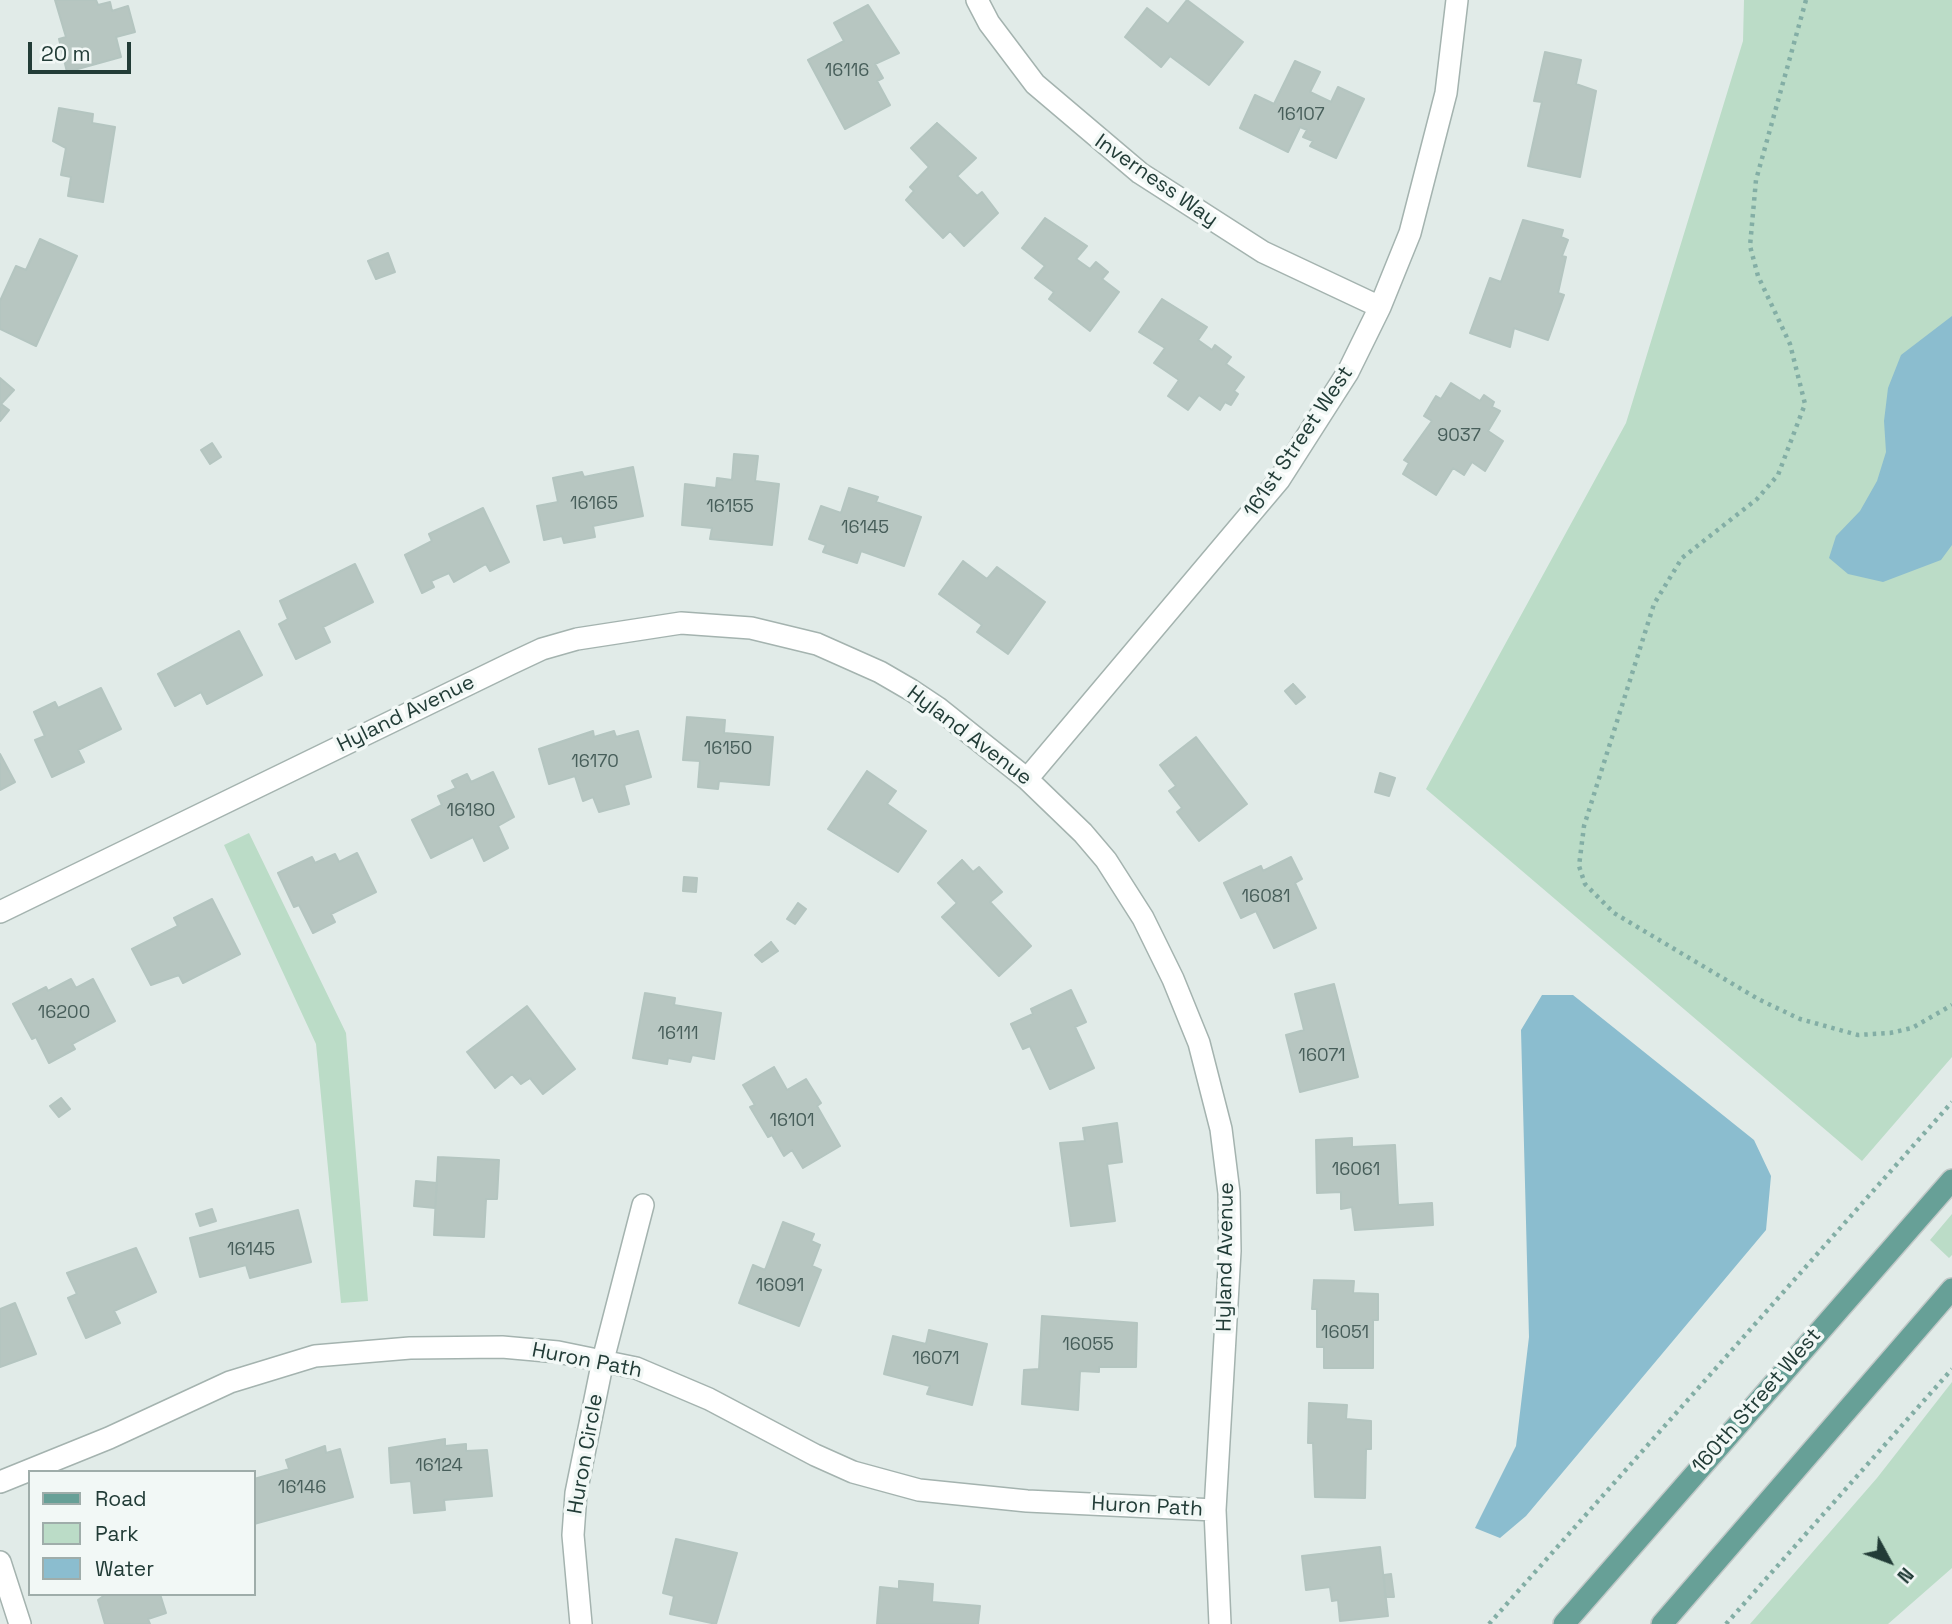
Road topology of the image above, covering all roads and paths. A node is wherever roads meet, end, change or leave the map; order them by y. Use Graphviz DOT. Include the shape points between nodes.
graph roads {
  1 [pos="977,0"];
  2 [pos="1457,0"];
  3 [pos="1806,0"];
  4 [pos="1380,307"];
  5 [pos="1027,779"];
  6 [pos="0,912"];
  7 [pos="1952,1005"];
  8 [pos="1952,1102"];
  9 [pos="1952,1180"];
  10 [pos="643,1205"];
  11 [pos="1952,1289"];
  12 [pos="603,1360"];
  13 [pos="1952,1369"];
  14 [pos="30,1470"];
  15 [pos="28,1471"];
  16 [pos="0,1482"];
  17 [pos="1215,1510"];
  18 [pos="0,1562"];
  19 [pos="20,1624"];
  20 [pos="581,1624"];
  21 [pos="1220,1624"];
  22 [pos="1489,1624"];
  23 [pos="1564,1624"];
  24 [pos="1662,1624"];
  25 [pos="1726,1624"];
  1 -- 4 [label="street, Inverness Way" via="1035,85 1140,173 1263,252"];
  2 -- 4 [label="street, 161st Street West" via="1436,139 1410,233"];
  3 -- 7 [label="path" via="1756,180 1750,246 1758,276 1790,344 1805,404 1778,475 1757,499 1682,558 1654,604 1584,826 1579,866 1585,884 1614,914 1800,1019 1858,1035 1890,1033 1912,1028"];
  4 -- 5 [label="street, 161st Street West" via="1348,372 1279,480"];
  5 -- 6 [label="street, Hyland Avenue" via="938,708 880,672 817,644 751,628 681,623 649,626 542,649"];
  5 -- 17 [label="street, Hyland Avenue" via="1083,833 1143,918 1188,1015 1216,1102 1226,1163 1230,1251"];
  8 -- 22 [label="path"];
  9 -- 23 [label="main road, 160th Street West"];
  10 -- 12 [label="street, Huron Circle"];
  11 -- 24 [label="main road"];
  12 -- 14 [label="street, Huron Path" via="464,1346 316,1356 230,1382"];
  12 -- 17 [label="street, Huron Path" via="666,1379 853,1472 919,1490 1027,1501"];
  12 -- 20 [label="street, Huron Circle" via="576,1493 573,1535"];
  13 -- 25 [label="path"];
  15 -- 16 [label="street, Huron Path"];
  17 -- 21 [label="street, Hyland Avenue"];
  18 -- 19 [label="street"];
}
